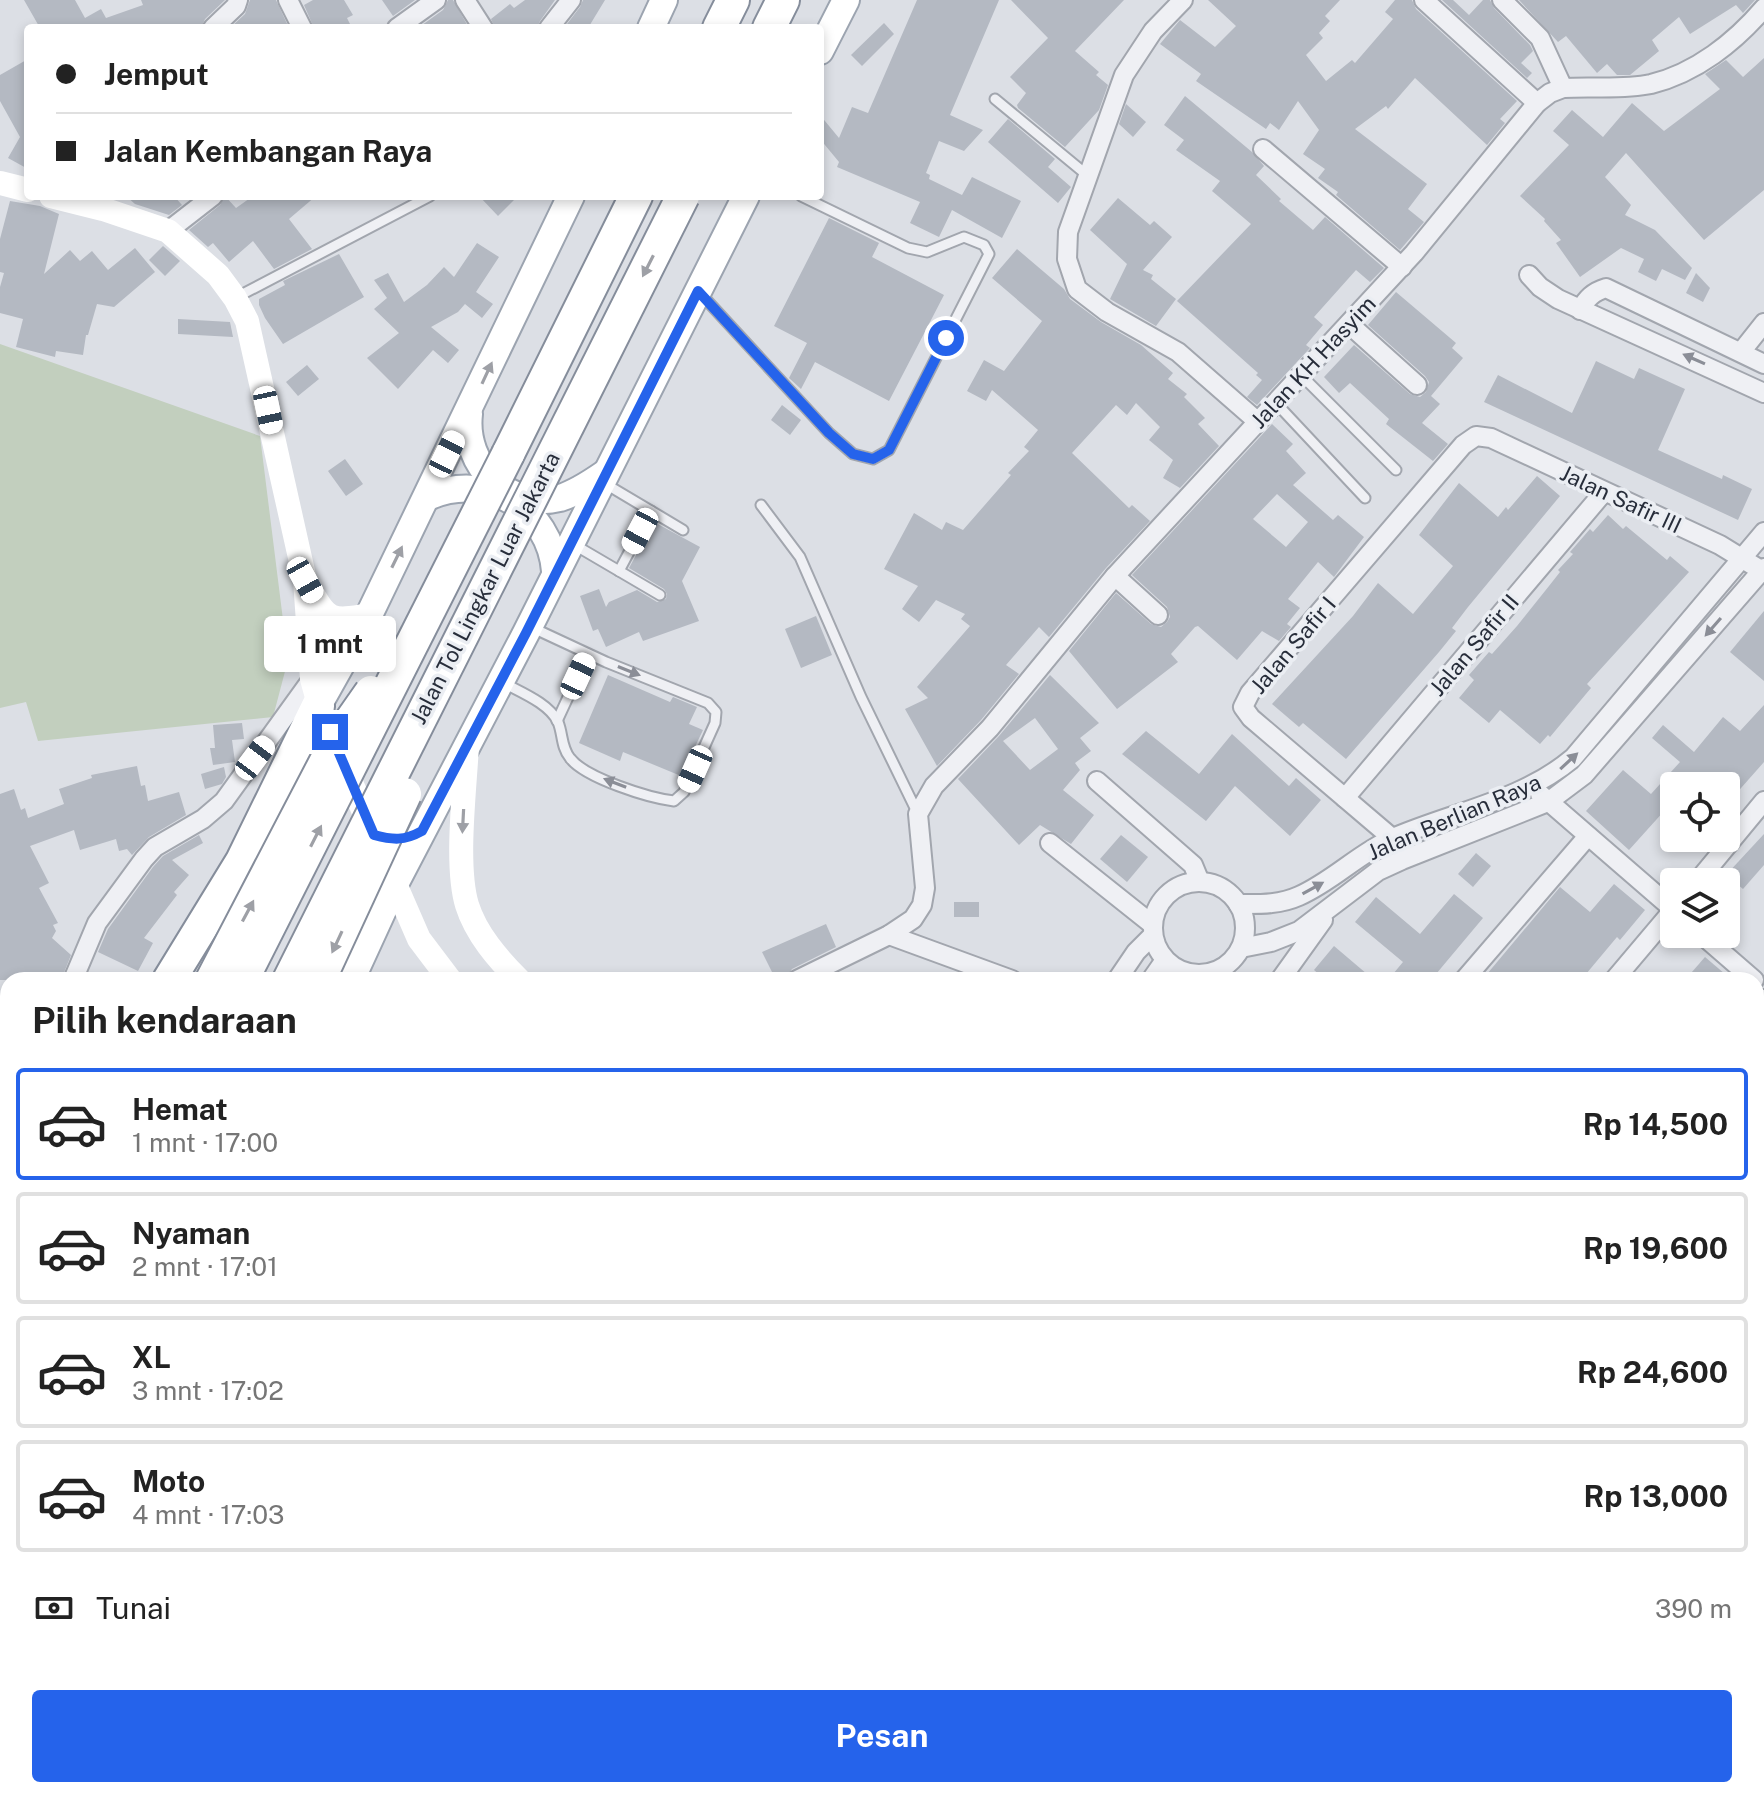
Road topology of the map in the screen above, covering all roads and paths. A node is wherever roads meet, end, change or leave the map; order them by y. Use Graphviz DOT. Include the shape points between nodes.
graph roads {
  1 [pos="238,0"];
  2 [pos="288,0"];
  3 [pos="436,0"];
  4 [pos="465,0"];
  5 [pos="733,0"];
  6 [pos="783,0"];
  7 [pos="846,0"];
  8 [pos="1183,0"];
  9 [pos="1424,0"];
  10 [pos="1502,0"];
  11 [pos="569,1"];
  12 [pos="1761,18"];
  13 [pos="217,24"];
  14 [pos="300,24"];
  15 [pos="403,24"];
  16 [pos="480,24"];
  17 [pos="552,24"];
  18 [pos="721,24"];
  19 [pos="771,24"];
  20 [pos="824,43"];
  21 [pos="1563,88"];
  22 [pos="995,99"];
  23 [pos="1537,103"];
  24 [pos="1263,149"];
  25 [pos="1087,175"];
  26 [pos="0,183"];
  27 [pos="24,189"];
  28 [pos="67,200"];
  29 [pos="208,200"];
  30 [pos="422,200"];
  31 [pos="569,200"];
  32 [pos="634,200"];
  33 [pos="681,200"];
  34 [pos="744,200"];
  35 [pos="809,200"];
  36 [pos="168,231"];
  37 [pos="1402,267"];
  38 [pos="1529,275"];
  39 [pos="698,291"];
  40 [pos="235,298"];
  41 [pos="1580,310"];
  42 [pos="1764,323"];
  43 [pos="1349,324"];
  44 [pos="1741,352"];
  45 [pos="1764,364"];
  46 [pos="1301,375"];
  47 [pos="1417,385"];
  48 [pos="1764,393"];
  49 [pos="1275,402"];
  50 [pos="469,410"];
  51 [pos="1257,421"];
  52 [pos="1476,436"];
  53 [pos="441,469"];
  54 [pos="1396,470"];
  55 [pos="603,477"];
  56 [pos="1603,493"];
  57 [pos="1365,498"];
  58 [pos="761,505"];
  59 [pos="651,511"];
  60 [pos="418,516"];
  61 [pos="683,530"];
  62 [pos="1764,532"];
  63 [pos="570,543"];
  64 [pos="1743,558"];
  65 [pos="1763,570"];
  66 [pos="619,571"];
  67 [pos="1115,576"];
  68 [pos="305,580"];
  69 [pos="551,580"];
  70 [pos="441,592"];
  71 [pos="660,595"];
  72 [pos="473,611"];
  73 [pos="369,615"];
  74 [pos="1158,615"];
  75 [pos="528,625"];
  76 [pos="588,654"];
  77 [pos="499,681"];
  78 [pos="315,693"];
  79 [pos="557,721"];
  80 [pos="467,743"];
  81 [pos="1097,781"];
  82 [pos="1531,787"];
  83 [pos="1345,798"];
  84 [pos="1764,801"];
  85 [pos="1548,802"];
  86 [pos="918,814"];
  87 [pos="422,831"];
  88 [pos="374,835"];
  89 [pos="1588,836"];
  90 [pos="1392,838"];
  91 [pos="1050,843"];
  92 [pos="1709,868"];
  93 [pos="1200,882"];
  94 [pos="395,884"];
  95 [pos="1660,898"];
  96 [pos="1238,904"];
  97 [pos="1334,905"];
  98 [pos="1660,926"];
  99 [pos="1153,930"];
  100 [pos="889,935"];
  101 [pos="1241,948"];
  102 [pos="1717,948"];
  103 [pos="1165,960"];
  104 [pos="76,972"];
  105 [pos="174,972"];
  106 [pos="216,972"];
  107 [pos="246,972"];
  108 [pos="293,972"];
  109 [pos="323,972"];
  110 [pos="355,972"];
  111 [pos="444,972"];
  112 [pos="512,972"];
  113 [pos="813,972"];
  114 [pos="990,972"];
  115 [pos="1122,972"];
  116 [pos="1157,972"];
  117 [pos="1184,972"];
  118 [pos="1216,972"];
  119 [pos="1286,972"];
  120 [pos="1471,972"];
  121 [pos="1621,972"];
  122 [pos="1745,972"];
  1 -- 13 [label="street"];
  2 -- 14 [label="street"];
  3 -- 15 [label="street"];
  4 -- 16 [label="street"];
  5 -- 18 [label="highway"];
  6 -- 19 [label="highway"];
  7 -- 20 [label="main road"];
  8 -- 25 [label="street" via="1153,31 1124,75"];
  9 -- 23 [label="street"];
  10 -- 21 [label="street" via="1540,38"];
  11 -- 17 [label="street"];
  12 -- 21 [label="street, Jalan KH Hasyim" via="1709,59 1653,84"];
  21 -- 23 [label="street, Jalan KH Hasyim"];
  22 -- 25 [label="lane"];
  23 -- 37 [label="street, Jalan KH Hasyim"];
  24 -- 37 [label="street"];
  25 -- 51 [label="street" via="1068,232 1067,259 1077,289 1178,352"];
  26 -- 27 [label="main road"];
  28 -- 36 [label="main road"];
  29 -- 36 [label="street"];
  30 -- 40 [label="lane"];
  50 -- 31 [label="main road, one-way"];
  32 -- 70 [label="highway, Jalan Tol Lingkar Luar Jakarta, bridge"];
  33 -- 72 [label="highway, Jalan Tol Lingkar Luar Jakarta, one-way, bridge"];
  34 -- 39 [label="main road"];
  35 -- 39 [label="lane" via="908,248 927,252 964,237 984,245 989,254 889,450 873,459 853,454"];
  36 -- 40 [label="main road" via="218,275"];
  37 -- 43 [label="street, Jalan KH Hasyim"];
  38 -- 41 [label="street"];
  39 -- 55 [label="main road"];
  40 -- 68 [label="main road" via="247,321"];
  41 -- 44 [label="street" via="1595,291 1606,288"];
  48 -- 41 [label="street, one-way"];
  42 -- 44 [label="street"];
  43 -- 46 [label="street, Jalan KH Hasyim"];
  43 -- 47 [label="street"];
  44 -- 45 [label="street"];
  46 -- 49 [label="street, Jalan KH Hasyim"];
  46 -- 54 [label="lane"];
  49 -- 51 [label="street, Jalan KH Hasyim"];
  49 -- 57 [label="lane"];
  50 -- 53 [label="main road"];
  50 -- 55 [label="main road" via="469,440 480,467 514,494 558,498"];
  51 -- 67 [label="street, Jalan KH Hasyim"];
  52 -- 56 [label="street, Jalan Safir III" via="1491,438"];
  52 -- 83 [label="street, Jalan Safir I" via="1243,707"];
  53 -- 60 [label="main road"];
  53 -- 69 [label="main road" via="430,496 478,488 499,493 530,514 554,556"];
  55 -- 59 [label="lane"];
  55 -- 63 [label="main road"];
  56 -- 64 [label="street, Jalan Safir III"];
  56 -- 83 [label="street, Jalan Safir II"];
  58 -- 86 [label="lane" via="800,557"];
  59 -- 61 [label="lane"];
  59 -- 66 [label="lane"];
  60 -- 69 [label="main road" via="443,505 489,507 529,533 541,548"];
  73 -- 60 [label="main road, one-way"];
  62 -- 64 [label="street, Jalan Berlian Raya"];
  63 -- 66 [label="lane"];
  63 -- 69 [label="main road"];
  64 -- 65 [label="street, Jalan Safir III"];
  82 -- 64 [label="street, Jalan Berlian Raya, one-way" via="1573,758"];
  65 -- 85 [label="street, Jalan Berlian Raya, one-way" via="1584,775"];
  66 -- 71 [label="lane"];
  67 -- 74 [label="street"];
  67 -- 86 [label="street, Jalan KH Hasyim" via="990,728 934,786"];
  68 -- 73 [label="main road" via="329,616 342,620"];
  68 -- 78 [label="main road"];
  69 -- 75 [label="main road"];
  106 -- 70 [label="highway, one-way, bridge" via="336,742"];
  107 -- 70 [label="highway, Jalan Tol Lingkar Luar Jakarta, one-way, bridge"];
  72 -- 108 [label="highway, Jalan Tol Lingkar Luar Jakarta, bridge"];
  72 -- 109 [label="highway, one-way, bridge" via="414,775"];
  73 -- 78 [label="main road"];
  75 -- 76 [label="lane"];
  75 -- 77 [label="main road"];
  76 -- 79 [label="lane"];
  76 -- 79 [label="lane, one-way" via="708,703 716,712 684,792 674,801 659,799 585,772 570,759"];
  77 -- 79 [label="lane" via="545,707"];
  77 -- 80 [label="main road"];
  78 -- 88 [label="main road"];
  78 -- 104 [label="street" via="224,801 144,859 97,923"];
  78 -- 105 [label="highway" via="242,861"];
  80 -- 87 [label="main road"];
  80 -- 112 [label="main road, one-way" via="462,828 467,905 484,941"];
  81 -- 93 [label="street" via="1193,865"];
  82 -- 85 [label="street"];
  82 -- 90 [label="street, Jalan Berlian Raya"];
  83 -- 90 [label="street, Jalan Safir I"];
  84 -- 92 [label="street"];
  85 -- 89 [label="street"];
  85 -- 97 [label="street, Jalan Berlian Raya" via="1390,865"];
  86 -- 100 [label="street" via="922,905 913,919"];
  87 -- 88 [label="main road" via="395,841"];
  87 -- 94 [label="main road"];
  88 -- 94 [label="main road"];
  89 -- 95 [label="street"];
  89 -- 120 [label="street"];
  96 -- 90 [label="street, Jalan Berlian Raya, one-way" via="1298,897"];
  91 -- 99 [label="street"];
  93 -- 96 [label="street" via="1228,892"];
  93 -- 99 [label="street" via="1168,894 1155,914"];
  94 -- 110 [label="main road"];
  94 -- 111 [label="main road" via="419,939"];
  96 -- 101 [label="street" via="1244,918"];
  97 -- 101 [label="street, Jalan Berlian Raya" via="1299,931"];
  97 -- 119 [label="street"];
  98 -- 121 [label="street"];
  99 -- 103 [label="street"];
  99 -- 115 [label="street"];
  100 -- 113 [label="street"];
  100 -- 114 [label="street"];
  101 -- 118 [label="street"];
  102 -- 122 [label="street"];
  103 -- 116 [label="street"];
  103 -- 117 [label="street"];
}
